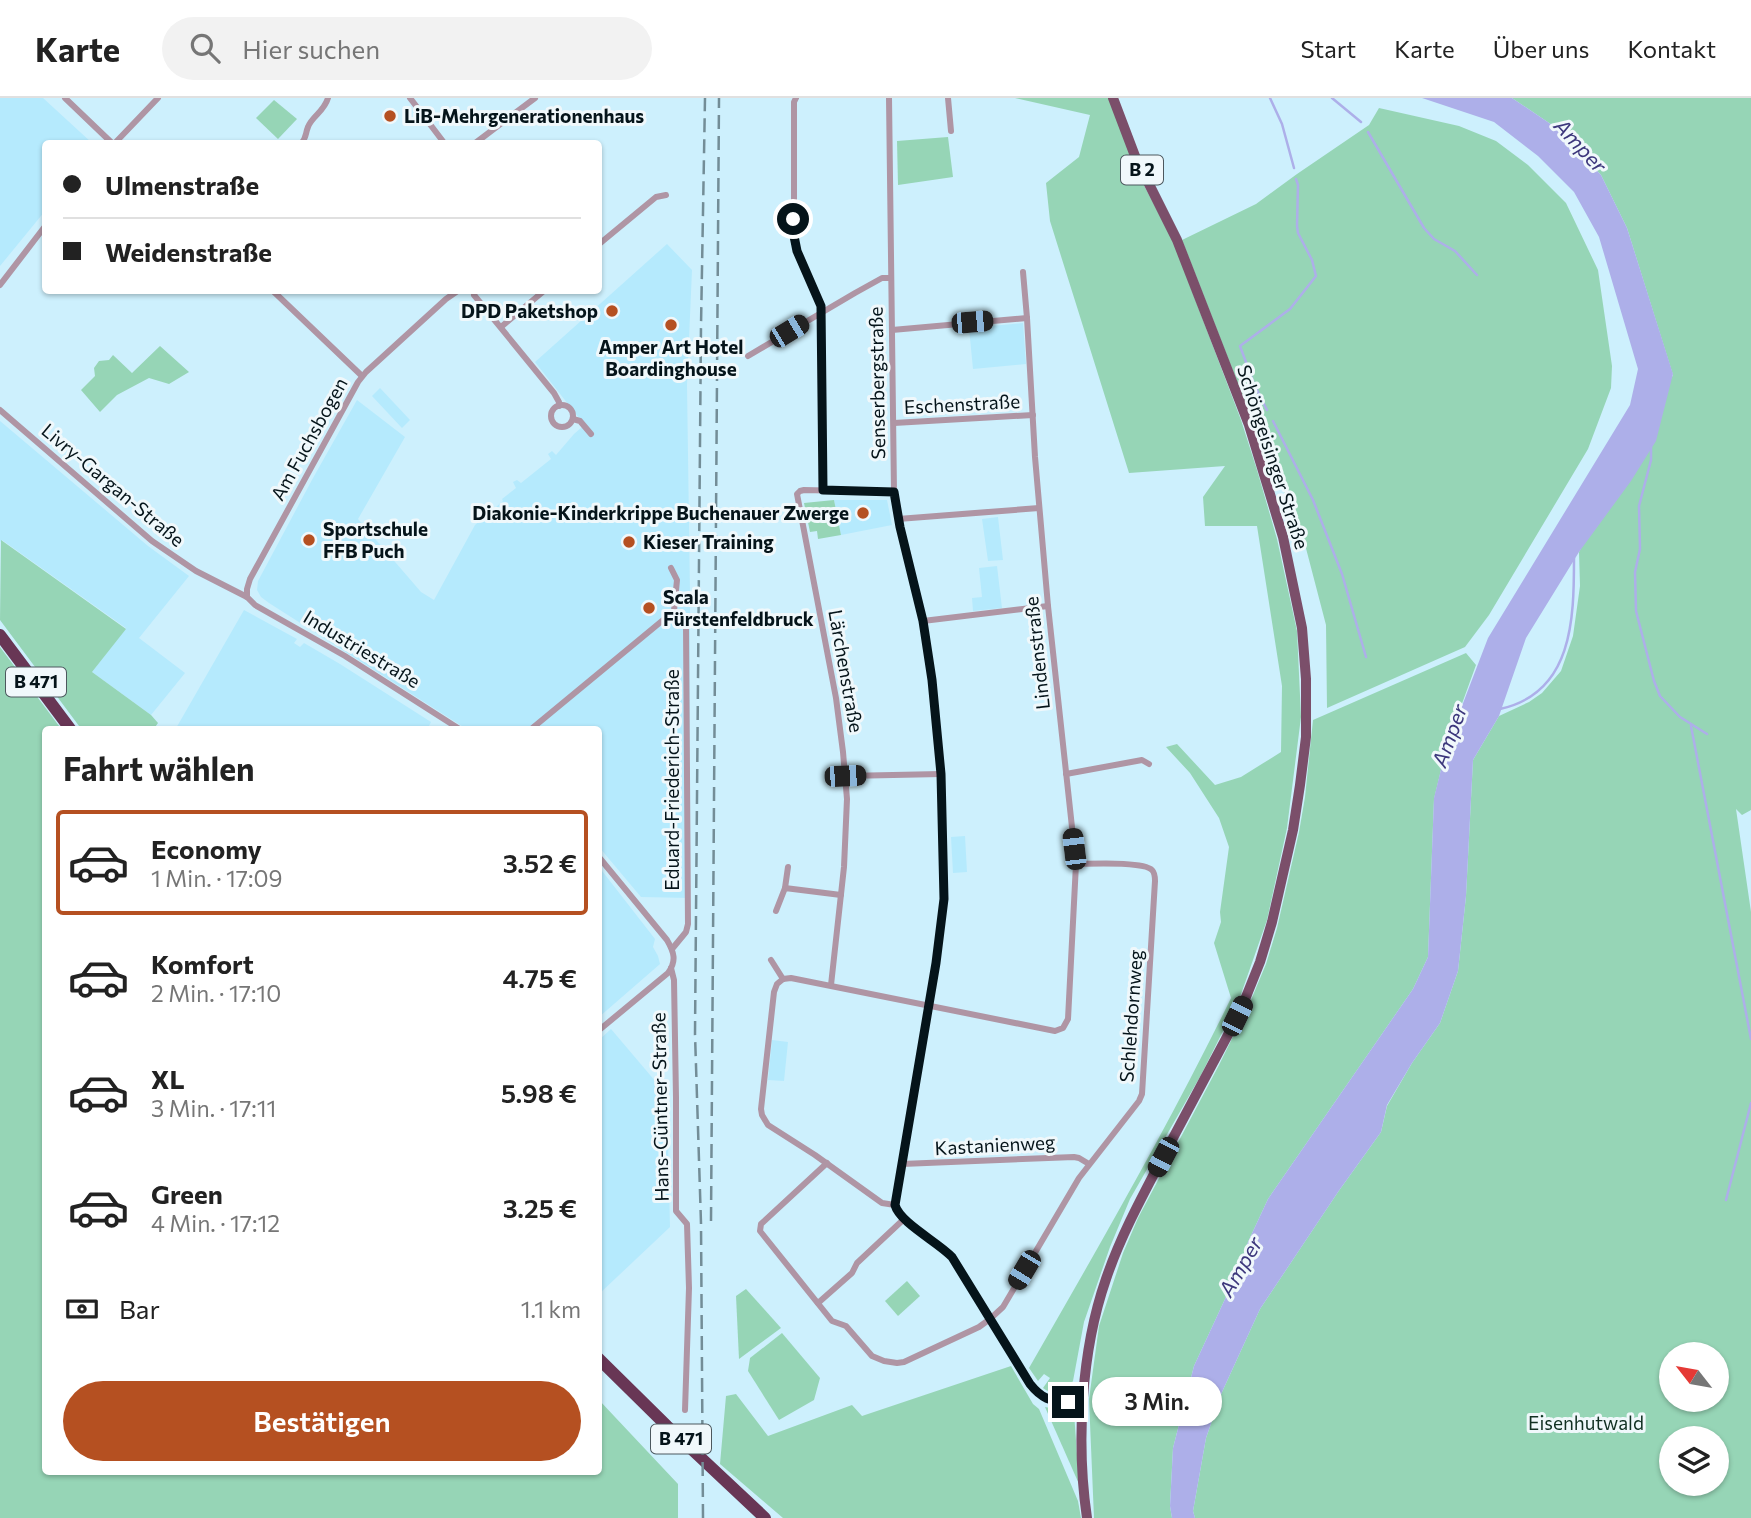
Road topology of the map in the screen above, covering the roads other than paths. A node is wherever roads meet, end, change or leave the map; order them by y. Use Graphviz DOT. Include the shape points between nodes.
graph roads {
  1 [pos="65,98"];
  2 [pos="158,98"];
  3 [pos="328,98"];
  4 [pos="410,98"];
  5 [pos="536,98"];
  6 [pos="796,98"];
  7 [pos="889,98"];
  8 [pos="948,98"];
  9 [pos="1113,98"];
  10 [pos="951,131"];
  11 [pos="109,140"];
  12 [pos="117,140"];
  13 [pos="304,140"];
  14 [pos="442,140"];
  15 [pos="479,140"];
  16 [pos="666,195"];
  17 [pos="42,230"];
  18 [pos="602,242"];
  19 [pos="1023,272"];
  20 [pos="891,278"];
  21 [pos="0,285"];
  22 [pos="276,294"];
  23 [pos="464,294"];
  24 [pos="468,294"];
  25 [pos="540,294"];
  26 [pos="821,312"];
  27 [pos="1027,318"];
  28 [pos="501,327"];
  29 [pos="892,330"];
  30 [pos="748,356"];
  31 [pos="362,376"];
  32 [pos="559,406"];
  33 [pos="0,411"];
  34 [pos="1033,415"];
  35 [pos="573,419"];
  36 [pos="894,423"];
  37 [pos="591,434"];
  38 [pos="823,490"];
  39 [pos="894,492"];
  40 [pos="1039,508"];
  41 [pos="898,519"];
  42 [pos="671,568"];
  43 [pos="247,597"];
  44 [pos="1048,606"];
  45 [pos="674,611"];
  46 [pos="923,621"];
  47 [pos="0,635"];
  48 [pos="68,726"];
  49 [pos="455,726"];
  50 [pos="535,726"];
  51 [pos="1149,764"];
  52 [pos="941,774"];
  53 [pos="1066,774"];
  54 [pos="845,776"];
  55 [pos="602,861"];
  56 [pos="1076,864"];
  57 [pos="788,867"];
  58 [pos="785,888"];
  59 [pos="841,895"];
  60 [pos="776,911"];
  61 [pos="672,948"];
  62 [pos="771,960"];
  63 [pos="671,968"];
  64 [pos="783,979"];
  65 [pos="831,985"];
  66 [pos="929,1005"];
  67 [pos="602,1028"];
  68 [pos="827,1163"];
  69 [pos="901,1164"];
  70 [pos="1089,1164"];
  71 [pos="895,1205"];
  72 [pos="904,1219"];
  73 [pos="818,1303"];
  74 [pos="990,1319"];
  75 [pos="602,1362"];
  76 [pos="1082,1404"];
  77 [pos="685,1410"];
  78 [pos="765,1518"];
  79 [pos="1087,1518"];
  1 -- 11 [label="street"];
  2 -- 12 [label="street"];
  3 -- 13 [label="street"];
  4 -- 14 [label="street"];
  5 -- 15 [label="street"];
  6 -- 26 [label="street" via="794,236"];
  7 -- 20 [label="street, Senserbergstraße"];
  8 -- 10 [label="street"];
  9 -- 76 [label="main road, Schöngeisinger Straße / B 2" via="1135,156 1177,240 1249,425 1283,537 1302,628 1306,737 1288,853 1260,962 1244,1002 1116,1251 1097,1311"];
  16 -- 18 [label="street" via="656,197"];
  17 -- 21 [label="street"];
  19 -- 27 [label="street, Lindenstraße"];
  20 -- 26 [label="street" via="882,278"];
  20 -- 29 [label="street, Senserbergstraße"];
  22 -- 31 [label="street"];
  23 -- 31 [label="street, Am Fuchsbogen" via="446,299"];
  24 -- 28 [label="street"];
  25 -- 28 [label="street"];
  26 -- 30 [label="street"];
  26 -- 38 [label="street"];
  27 -- 29 [label="street"];
  27 -- 34 [label="street, Lindenstraße"];
  28 -- 32 [label="street" via="554,393"];
  29 -- 36 [label="street, Senserbergstraße"];
  31 -- 43 [label="street, Am Fuchsbogen" via="250,579"];
  32 -- 35 [label="street" via="569,408"];
  32 -- 35 [label="street" via="547,420 563,427"];
  33 -- 43 [label="street, Livry-Gargan-Straße" via="167,552"];
  34 -- 36 [label="street, Eschenstraße"];
  34 -- 40 [label="street, Lindenstraße"];
  35 -- 37 [label="street"];
  36 -- 39 [label="street, Senserbergstraße"];
  38 -- 39 [label="street"];
  38 -- 54 [label="street, Lärchenstraße" via="800,491 797,499 836,698"];
  39 -- 41 [label="street, Senserbergstraße"];
  40 -- 41 [label="street"];
  40 -- 44 [label="street, Lindenstraße"];
  41 -- 46 [label="street, Senserbergstraße"];
  42 -- 45 [label="street" via="677,580"];
  43 -- 49 [label="street, Industriestraße"];
  44 -- 46 [label="street"];
  44 -- 53 [label="street, Lindenstraße"];
  45 -- 50 [label="street"];
  45 -- 61 [label="street, Eduard-Friederich-Straße" via="686,626 688,923"];
  46 -- 52 [label="street, Senserbergstraße"];
  47 -- 48 [label="highway, B 471"];
  51 -- 53 [label="street" via="1142,760"];
  52 -- 54 [label="street"];
  52 -- 66 [label="street, Senserbergstraße" via="944,899"];
  53 -- 56 [label="street, Lindenstraße"];
  54 -- 59 [label="street, Lärchenstraße" via="847,824"];
  55 -- 61 [label="street"];
  56 -- 66 [label="street, Lindenstraße" via="1068,1019 1063,1028 1055,1031"];
  56 -- 70 [label="street, Schlehdornweg" via="1143,866 1153,871 1155,881 1142,1094"];
  57 -- 58 [label="street"];
  58 -- 59 [label="street"];
  58 -- 60 [label="street"];
  59 -- 65 [label="street, Lärchenstraße"];
  61 -- 63 [label="street"];
  62 -- 64 [label="street"];
  63 -- 67 [label="street"];
  63 -- 77 [label="street, Hans-Güntner-Straße" via="676,1211 687,1224"];
  64 -- 65 [label="street"];
  64 -- 68 [label="street" via="774,992 762,1115 773,1129"];
  65 -- 66 [label="street"];
  66 -- 69 [label="street, Senserbergstraße"];
  68 -- 71 [label="street" via="882,1203"];
  68 -- 73 [label="street" via="761,1224 760,1231"];
  69 -- 70 [label="street, Kastanienweg" via="1074,1157"];
  69 -- 71 [label="street, Senserbergstraße"];
  70 -- 74 [label="street, Schlehdornweg" via="1003,1307"];
  71 -- 72 [label="street"];
  72 -- 73 [label="street"];
  72 -- 74 [label="street" via="952,1257"];
  73 -- 74 [label="street" via="872,1356 890,1362 904,1362"];
  74 -- 76 [label="street" via="1039,1394"];
  75 -- 78 [label="highway, B 471"];
  76 -- 79 [label="main road, Schöngeisinger Straße"];
}
